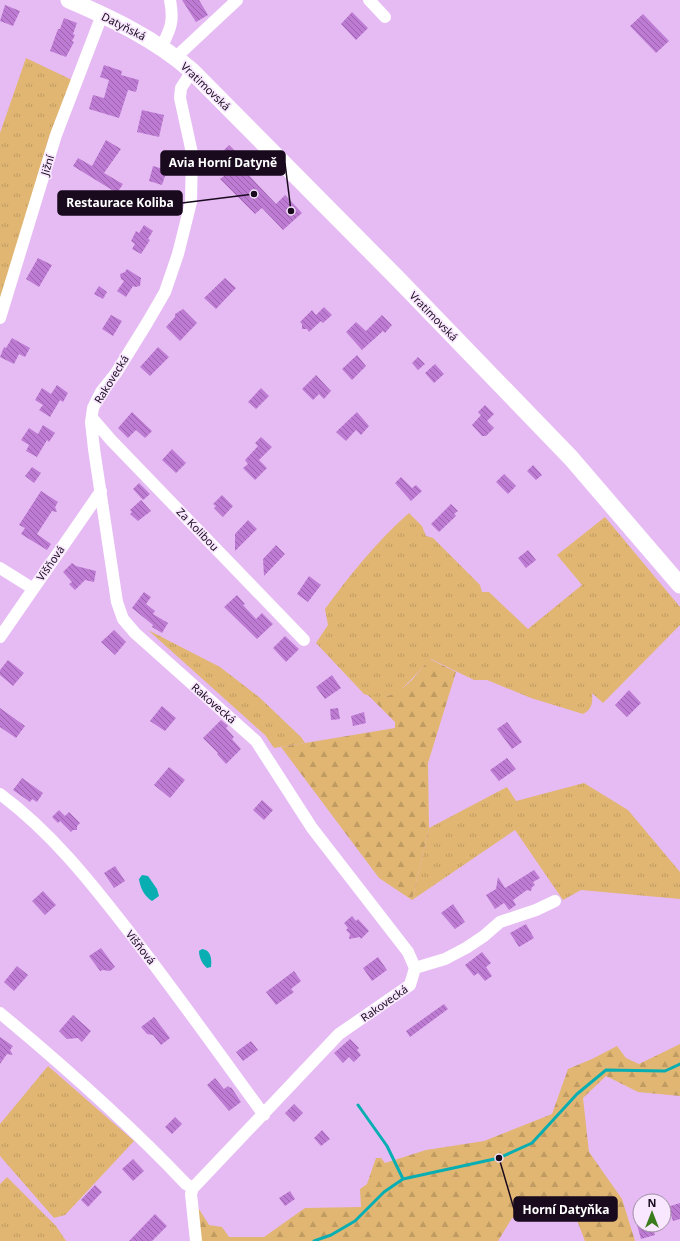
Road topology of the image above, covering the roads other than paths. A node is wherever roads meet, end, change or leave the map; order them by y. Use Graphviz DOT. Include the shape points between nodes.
graph roads {
  1 [pos="69,0"];
  2 [pos="170,0"];
  3 [pos="237,0"];
  4 [pos="369,0"];
  5 [pos="102,15"];
  6 [pos="385,16"];
  7 [pos="162,46"];
  8 [pos="176,57"];
  9 [pos="192,71"];
  10 [pos="0,318"];
  11 [pos="92,418"];
  12 [pos="101,491"];
  13 [pos="0,568"];
  14 [pos="680,585"];
  15 [pos="32,588"];
  16 [pos="0,637"];
  17 [pos="304,640"];
  18 [pos="0,794"];
  19 [pos="555,901"];
  20 [pos="415,968"];
  21 [pos="0,1013"];
  22 [pos="264,1114"];
  23 [pos="193,1188"];
  24 [pos="196,1241"];
  1 -- 5 [label="main road, Datyňská"];
  2 -- 7 [label="street" via="172,27"];
  3 -- 8 [label="street"];
  4 -- 6 [label="street"];
  5 -- 7 [label="main road, Datyňská"];
  5 -- 10 [label="street, Jižní" via="56,135"];
  7 -- 8 [label="main road, Datyňská"];
  8 -- 9 [label="main road, Vratimovská"];
  9 -- 11 [label="street, Rakovecká" via="180,93 192,153 191,202 178,254 164,292 148,323 101,392 93,408"];
  9 -- 14 [label="main road, Vratimovská" via="571,458"];
  11 -- 12 [label="street, Rakovecká"];
  11 -- 17 [label="street, Za Kolibou"];
  12 -- 15 [label="street, Višňová"];
  12 -- 20 [label="street, Rakovecká" via="117,602 123,619 135,633 256,741 312,828 408,952"];
  13 -- 15 [label="street"];
  15 -- 16 [label="street, Višňová"];
  18 -- 22 [label="street, Višňová" via="43,829 102,897"];
  19 -- 20 [label="street" via="500,922 484,936 445,959"];
  20 -- 22 [label="street, Rakovecká" via="410,985 339,1034"];
  21 -- 23 [label="street" via="150,1145 186,1184"];
  22 -- 23 [label="street, Rakovecká"];
  23 -- 24 [label="street" via="191,1194"];
}
